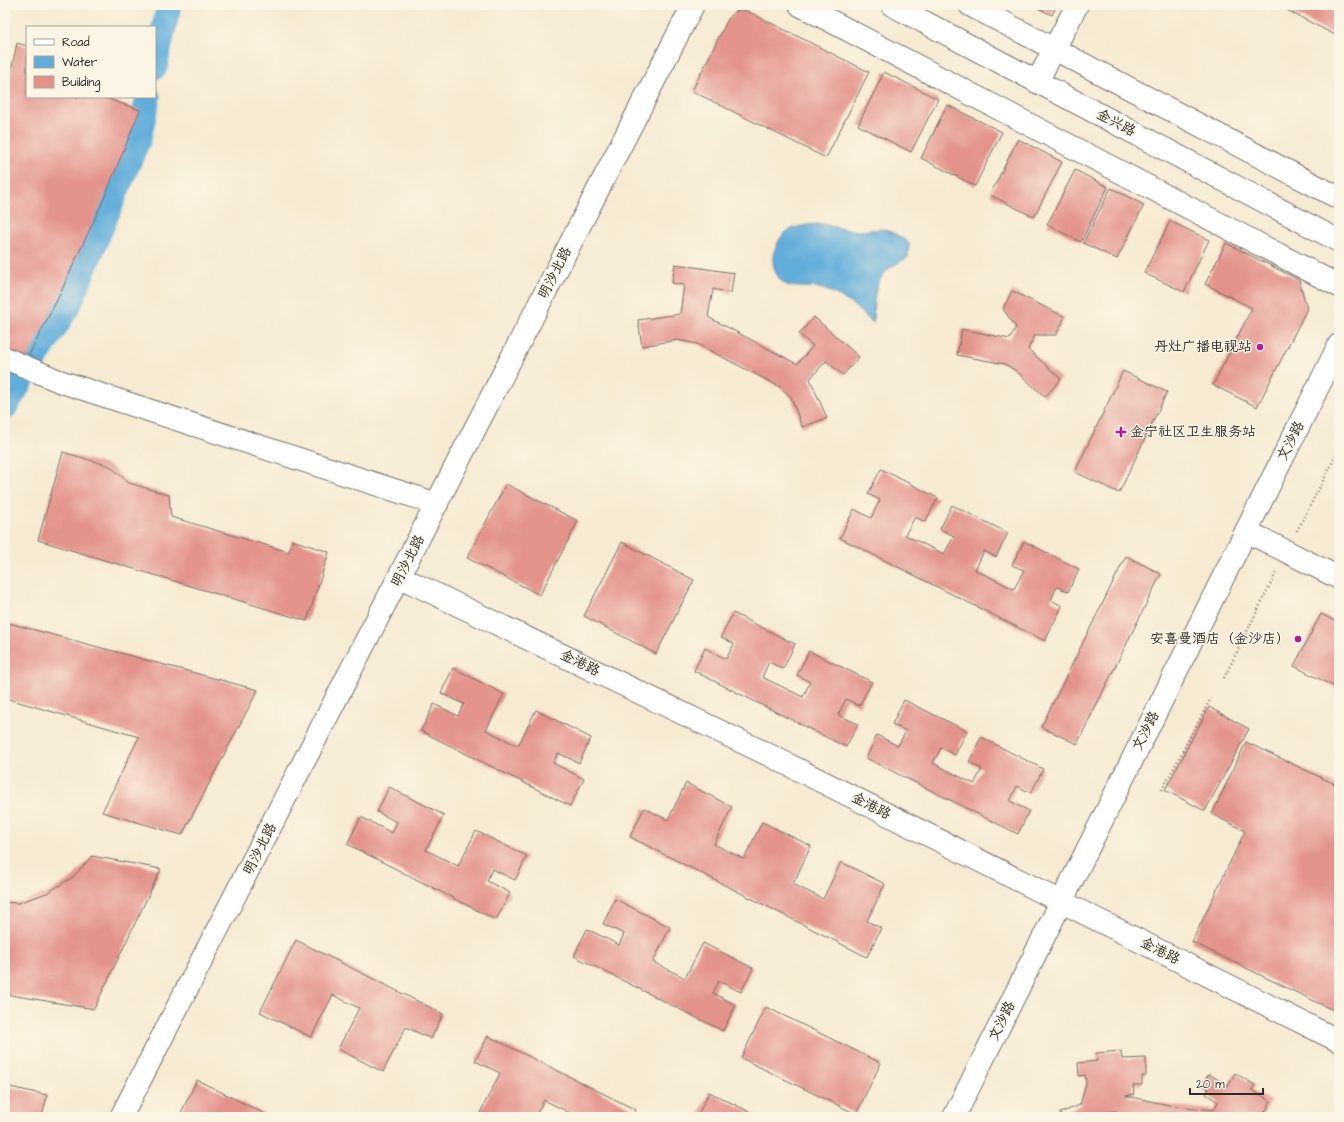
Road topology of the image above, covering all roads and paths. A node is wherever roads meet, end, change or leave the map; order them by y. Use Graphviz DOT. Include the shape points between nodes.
graph roads {
  1 [pos="693,5"];
  2 [pos="800,5"];
  3 [pos="892,5"];
  4 [pos="970,5"];
  5 [pos="1076,5"];
  6 [pos="1054,49"];
  7 [pos="1037,82"];
  8 [pos="1339,198"];
  9 [pos="1339,241"];
  10 [pos="1339,286"];
  11 [pos="1339,345"];
  12 [pos="5,358"];
  13 [pos="1339,450"];
  14 [pos="436,504"];
  15 [pos="1246,531"];
  16 [pos="1295,535"];
  17 [pos="1276,572"];
  18 [pos="400,576"];
  19 [pos="1339,578"];
  20 [pos="1224,678"];
  21 [pos="1211,698"];
  22 [pos="1162,790"];
  23 [pos="1061,902"];
  24 [pos="1339,1041"];
  25 [pos="121,1117"];
  26 [pos="954,1117"];
  1 -- 14 [label="street, 明沙北路"];
  2 -- 10 [label="street"];
  3 -- 7 [label="street, 金兴路"];
  4 -- 6 [label="street"];
  5 -- 6 [label="street"];
  6 -- 7 [label="street"];
  6 -- 8 [label="street"];
  7 -- 9 [label="street, 金兴路"];
  11 -- 15 [label="street, 文沙路"];
  12 -- 14 [label="street" via="59,381"];
  13 -- 16 [label="path"];
  14 -- 18 [label="street, 明沙北路"];
  15 -- 19 [label="street"];
  15 -- 23 [label="street, 文沙路"];
  17 -- 20 [label="path"];
  18 -- 23 [label="street, 金港路" via="764,752"];
  18 -- 25 [label="street, 明沙北路"];
  21 -- 22 [label="path"];
  23 -- 24 [label="street, 金港路"];
  23 -- 26 [label="street, 文沙路"];
}
